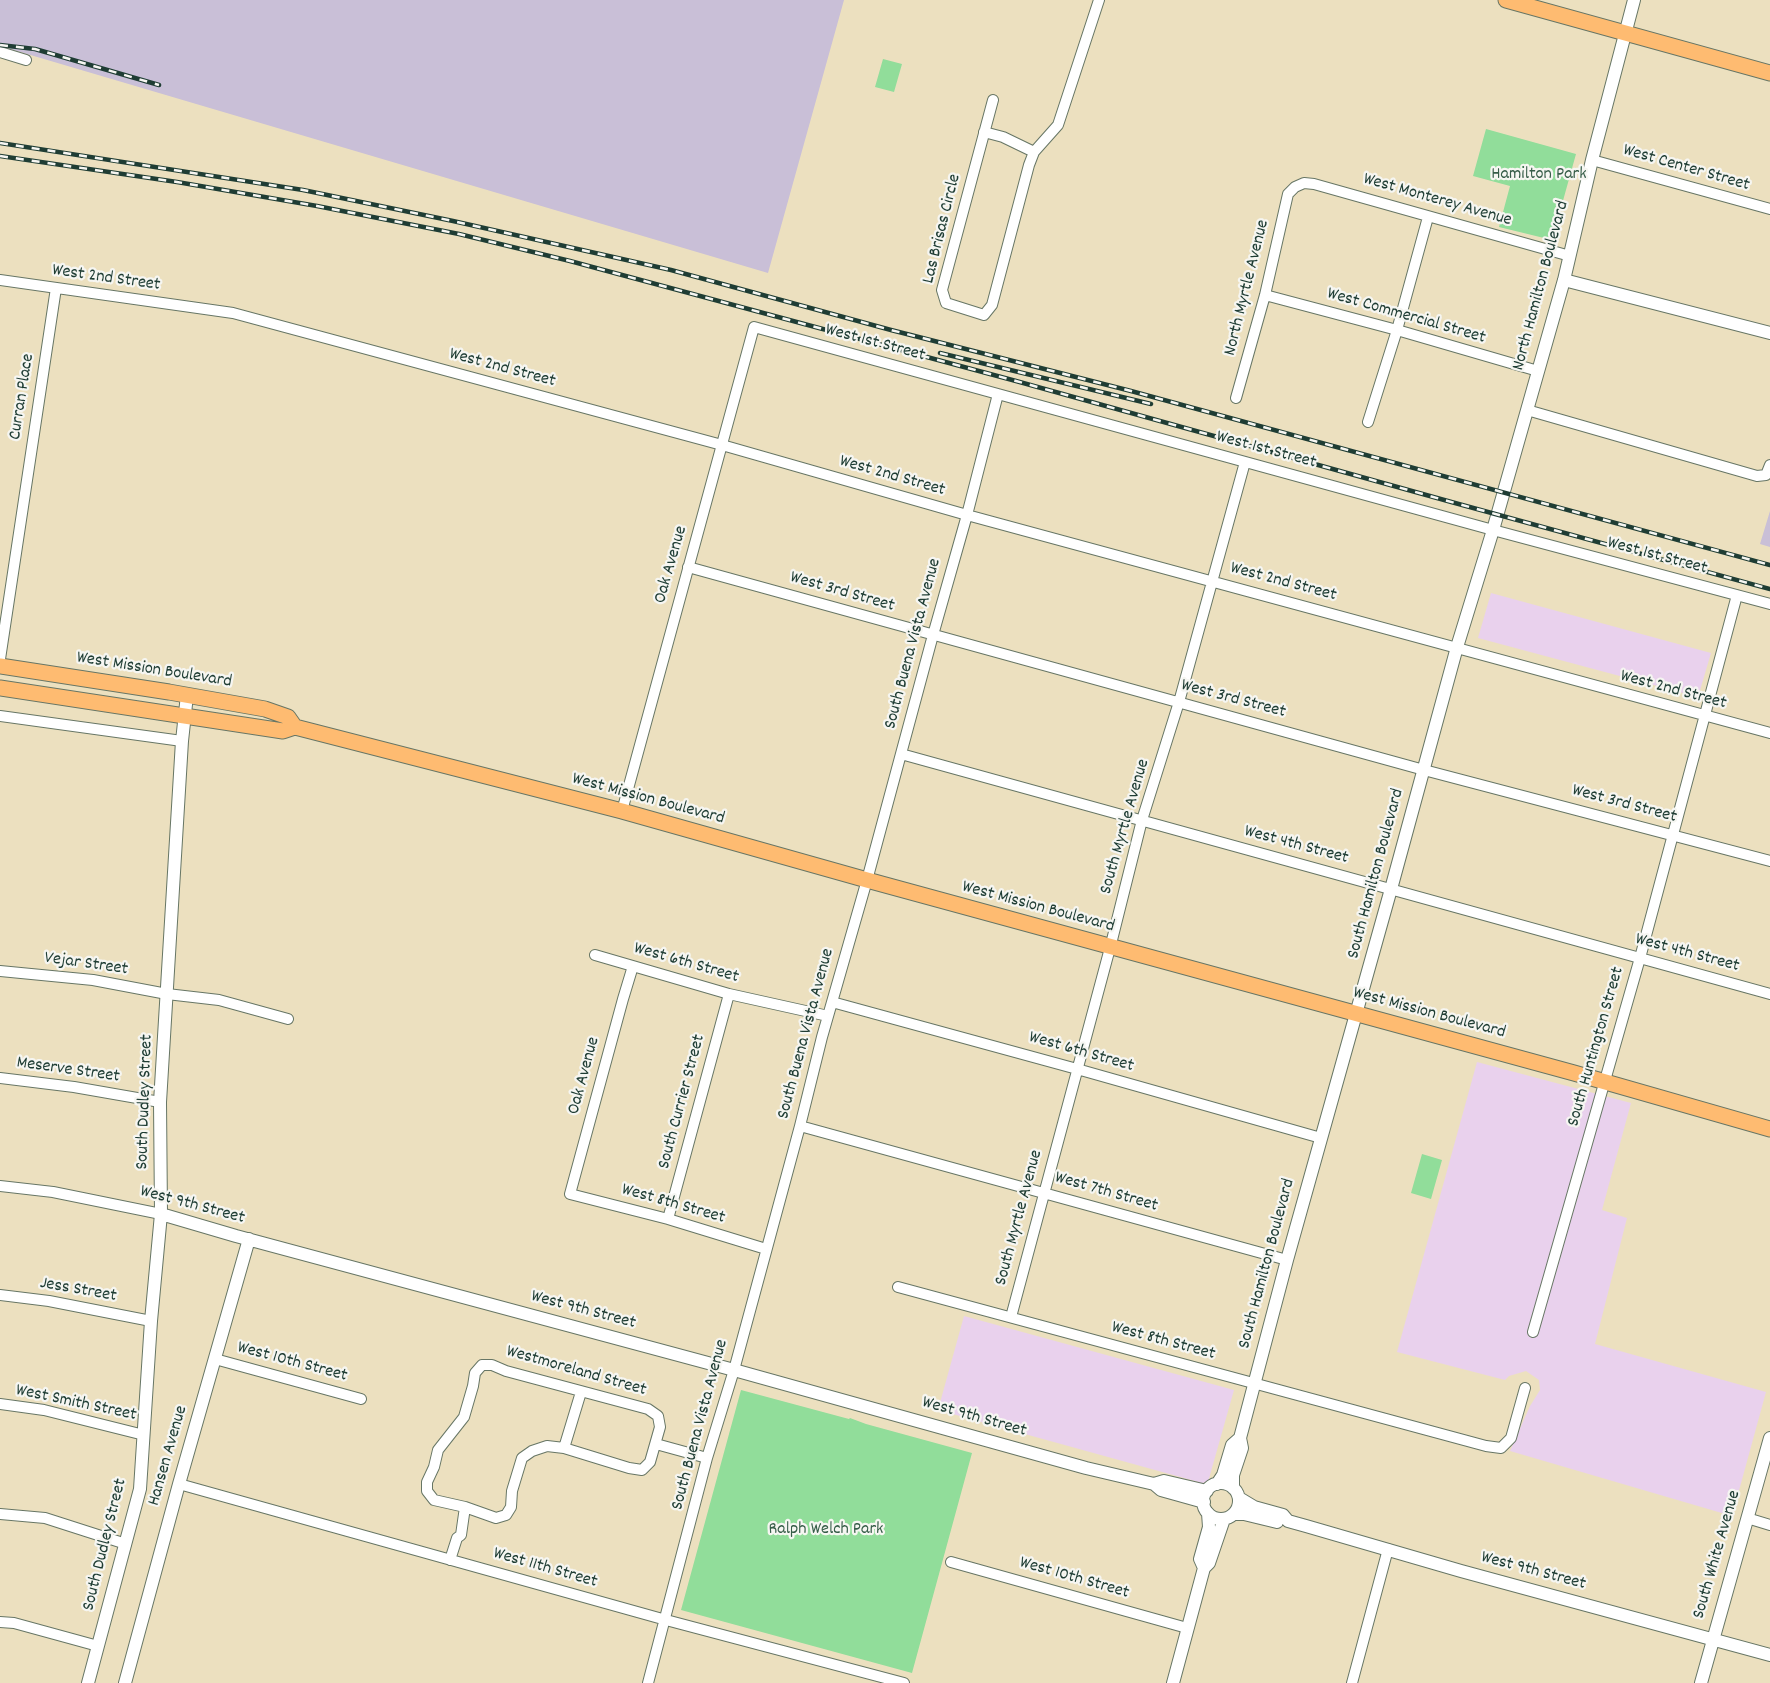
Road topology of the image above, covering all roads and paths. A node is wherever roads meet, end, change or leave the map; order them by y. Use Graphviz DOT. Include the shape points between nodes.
graph roads {
  1 [pos="1099,0"];
  2 [pos="1506,0"];
  3 [pos="1634,0"];
  4 [pos="1624,32"];
  5 [pos="0,52"];
  6 [pos="26,60"];
  7 [pos="1770,72"];
  8 [pos="993,100"];
  9 [pos="984,132"];
  10 [pos="1034,152"];
  11 [pos="1592,160"];
  12 [pos="1295,187"];
  13 [pos="1770,209"];
  14 [pos="1428,218"];
  15 [pos="1570,256"];
  16 [pos="0,280"];
  17 [pos="1564,280"];
  18 [pos="56,288"];
  19 [pos="1265,295"];
  20 [pos="754,327"];
  21 [pos="1397,330"];
  22 [pos="1770,333"];
  23 [pos="1538,371"];
  24 [pos="998,394"];
  25 [pos="1236,398"];
  26 [pos="1527,410"];
  27 [pos="1368,422"];
  28 [pos="722,445"];
  29 [pos="1245,462"];
  30 [pos="1770,465"];
  31 [pos="1504,493"];
  32 [pos="968,515"];
  33 [pos="1493,530"];
  34 [pos="688,567"];
  35 [pos="1212,581"];
  36 [pos="1737,595"];
  37 [pos="1770,604"];
  38 [pos="933,635"];
  39 [pos="1457,648"];
  40 [pos="0,659"];
  41 [pos="0,666"];
  42 [pos="0,688"];
  43 [pos="187,695"];
  44 [pos="1179,702"];
  45 [pos="0,716"];
  46 [pos="185,716"];
  47 [pos="1704,716"];
  48 [pos="295,727"];
  49 [pos="1770,733"];
  50 [pos="182,741"];
  51 [pos="901,754"];
  52 [pos="1424,770"];
  53 [pos="622,811"];
  54 [pos="1142,820"];
  55 [pos="1672,834"];
  56 [pos="1770,861"];
  57 [pos="867,880"];
  58 [pos="1391,889"];
  59 [pos="1110,948"];
  60 [pos="595,954"];
  61 [pos="1640,958"];
  62 [pos="634,966"];
  63 [pos="0,971"];
  64 [pos="167,994"];
  65 [pos="729,994"];
  66 [pos="1770,994"];
  67 [pos="832,1002"];
  68 [pos="1357,1014"];
  69 [pos="828,1016"];
  70 [pos="288,1018"];
  71 [pos="1077,1069"];
  72 [pos="0,1078"];
  73 [pos="1604,1082"];
  74 [pos="160,1102"];
  75 [pos="800,1126"];
  76 [pos="1770,1129"];
  77 [pos="1321,1138"];
  78 [pos="0,1186"];
  79 [pos="1044,1192"];
  80 [pos="570,1194"];
  81 [pos="162,1214"];
  82 [pos="668,1219"];
  83 [pos="249,1239"];
  84 [pos="766,1249"];
  85 [pos="1287,1260"];
  86 [pos="898,1287"];
  87 [pos="0,1295"];
  88 [pos="1011,1317"];
  89 [pos="151,1321"];
  90 [pos="1533,1332"];
  91 [pos="215,1359"];
  92 [pos="734,1370"];
  93 [pos="1254,1384"];
  94 [pos="1525,1388"];
  95 [pos="580,1392"];
  96 [pos="361,1399"];
  97 [pos="0,1404"];
  98 [pos="144,1435"];
  99 [pos="1240,1438"];
  100 [pos="1770,1438"];
  101 [pos="656,1444"];
  102 [pos="564,1448"];
  103 [pos="708,1458"];
  104 [pos="179,1484"];
  105 [pos="1236,1493"];
  106 [pos="1209,1498"];
  107 [pos="465,1507"];
  108 [pos="0,1514"];
  109 [pos="1229,1516"];
  110 [pos="1747,1518"];
  111 [pos="1288,1521"];
  112 [pos="1770,1525"];
  113 [pos="126,1544"];
  114 [pos="1388,1549"];
  115 [pos="450,1560"];
  116 [pos="951,1562"];
  117 [pos="1204,1568"];
  118 [pos="666,1620"];
  119 [pos="0,1622"];
  120 [pos="1188,1628"];
  121 [pos="1713,1640"];
  122 [pos="98,1646"];
  123 [pos="1770,1655"];
  124 [pos="88,1683"];
  125 [pos="125,1683"];
  126 [pos="648,1683"];
  127 [pos="904,1683"];
  128 [pos="1173,1683"];
  129 [pos="1352,1683"];
  130 [pos="1701,1683"];
  1 -- 10 [label="street, Las Brisas Circle" via="1058,125"];
  2 -- 4 [label="main road"];
  3 -- 4 [label="street, North Hamilton Boulevard"];
  4 -- 7 [label="main road"];
  4 -- 11 [label="street, North Hamilton Boulevard"];
  5 -- 6 [label="street"];
  8 -- 9 [label="street, Las Brisas Circle"];
  9 -- 10 [label="street"];
  9 -- 10 [label="street, Las Brisas Circle" via="942,290 946,303 984,314 992,305"];
  11 -- 13 [label="street, West Center Street"];
  11 -- 15 [label="street, North Hamilton Boulevard"];
  12 -- 14 [label="street, West Monterey Avenue" via="1304,183 1314,184"];
  12 -- 19 [label="street, North Myrtle Avenue" via="1288,194"];
  14 -- 15 [label="street, West Monterey Avenue"];
  14 -- 21 [label="street"];
  15 -- 17 [label="street, North Hamilton Boulevard"];
  16 -- 18 [label="street, West 2nd Street"];
  17 -- 22 [label="street"];
  17 -- 23 [label="street, North Hamilton Boulevard"];
  18 -- 28 [label="street, West 2nd Street" via="233,313"];
  18 -- 40 [label="street, Curran Place"];
  19 -- 21 [label="street, West Commercial Street"];
  19 -- 25 [label="street, North Myrtle Avenue"];
  20 -- 24 [label="street, West 1st Street"];
  20 -- 28 [label="street, Oak Avenue"];
  21 -- 23 [label="street, West Commercial Street"];
  21 -- 27 [label="street"];
  23 -- 26 [label="street, North Hamilton Boulevard"];
  24 -- 29 [label="street, West 1st Street"];
  24 -- 32 [label="street, South Buena Vista Avenue"];
  26 -- 30 [label="street" via="1757,476 1766,475"];
  26 -- 31 [label="street, North Hamilton Boulevard"];
  28 -- 32 [label="street, West 2nd Street"];
  28 -- 34 [label="street, Oak Avenue"];
  29 -- 33 [label="street, West 1st Street"];
  29 -- 35 [label="street, South Myrtle Avenue"];
  31 -- 33 [label="street, South Hamilton Boulevard"];
  32 -- 35 [label="street, West 2nd Street"];
  32 -- 38 [label="street, South Buena Vista Avenue"];
  33 -- 36 [label="street, West 1st Street"];
  33 -- 39 [label="street, South Hamilton Boulevard"];
  34 -- 38 [label="street, West 3rd Street"];
  34 -- 53 [label="street, Oak Avenue"];
  35 -- 39 [label="street, West 2nd Street"];
  35 -- 44 [label="street, South Myrtle Avenue"];
  36 -- 37 [label="street, West 1st Street"];
  36 -- 47 [label="street, South Huntington Street"];
  38 -- 44 [label="street, West 3rd Street"];
  38 -- 51 [label="street, South Buena Vista Avenue"];
  39 -- 47 [label="street, West 2nd Street"];
  39 -- 52 [label="street, South Hamilton Boulevard"];
  41 -- 43 [label="main road, West Mission Boulevard"];
  42 -- 46 [label="main road, West Mission Boulevard"];
  43 -- 46 [label="street, South Dudley Street"];
  43 -- 48 [label="main road, West Mission Boulevard" via="266,709 288,717"];
  44 -- 52 [label="street, West 3rd Street"];
  44 -- 54 [label="street, South Myrtle Avenue"];
  45 -- 50 [label="street"];
  46 -- 48 [label="main road, West Mission Boulevard" via="283,731"];
  46 -- 50 [label="street, South Dudley Street"];
  47 -- 49 [label="street, West 2nd Street"];
  47 -- 55 [label="street, South Huntington Street"];
  48 -- 53 [label="main road, West Mission Boulevard"];
  50 -- 64 [label="street, South Dudley Street"];
  51 -- 54 [label="street, West 4th Street"];
  51 -- 57 [label="street, South Buena Vista Avenue"];
  52 -- 55 [label="street, West 3rd Street"];
  52 -- 58 [label="street, South Hamilton Boulevard"];
  53 -- 57 [label="main road, West Mission Boulevard"];
  54 -- 58 [label="street, West 4th Street"];
  54 -- 59 [label="street, South Myrtle Avenue"];
  55 -- 56 [label="street, West 3rd Street"];
  55 -- 61 [label="street, South Huntington Street"];
  57 -- 59 [label="main road, West Mission Boulevard"];
  57 -- 67 [label="street, South Buena Vista Avenue"];
  58 -- 61 [label="street, West 4th Street"];
  58 -- 68 [label="street, South Hamilton Boulevard"];
  59 -- 68 [label="main road, West Mission Boulevard"];
  59 -- 71 [label="street, South Myrtle Avenue"];
  60 -- 62 [label="street, West 6th Street"];
  61 -- 66 [label="street, West 4th Street"];
  61 -- 73 [label="street, South Huntington Street"];
  62 -- 65 [label="street, West 6th Street"];
  62 -- 80 [label="street, Oak Avenue"];
  63 -- 64 [label="street, Vejar Street" via="93,980"];
  64 -- 70 [label="street, Vejar Street" via="219,1000"];
  64 -- 74 [label="street, South Dudley Street"];
  65 -- 69 [label="street, West 6th Street"];
  65 -- 82 [label="street, South Currier Street"];
  67 -- 69 [label="street, South Buena Vista Avenue"];
  67 -- 71 [label="street, West 6th Street"];
  68 -- 73 [label="main road, West Mission Boulevard"];
  68 -- 77 [label="street, South Hamilton Boulevard"];
  69 -- 75 [label="street, South Buena Vista Avenue"];
  71 -- 77 [label="street, West 6th Street"];
  71 -- 79 [label="street, South Myrtle Avenue"];
  72 -- 74 [label="street, Meserve Street"];
  73 -- 76 [label="main road, West Mission Boulevard"];
  73 -- 90 [label="street, South Huntington Street"];
  74 -- 81 [label="street, South Dudley Street"];
  75 -- 79 [label="street, West 7th Street"];
  75 -- 84 [label="street, South Buena Vista Avenue"];
  77 -- 85 [label="street, South Hamilton Boulevard"];
  78 -- 81 [label="street, West 9th Street" via="53,1192"];
  79 -- 85 [label="street, West 7th Street"];
  79 -- 88 [label="street, South Myrtle Avenue"];
  80 -- 82 [label="street, West 8th Street"];
  81 -- 83 [label="street, West 9th Street"];
  81 -- 89 [label="street, South Dudley Street"];
  82 -- 84 [label="street, West 8th Street"];
  83 -- 91 [label="street, Hansen Avenue"];
  83 -- 92 [label="street, West 9th Street"];
  84 -- 92 [label="street, South Buena Vista Avenue"];
  85 -- 93 [label="street, South Hamilton Boulevard"];
  86 -- 88 [label="street, West 8th Street"];
  87 -- 89 [label="street, Jess Street"];
  88 -- 93 [label="street, West 8th Street"];
  89 -- 98 [label="street, South Dudley Street"];
  91 -- 96 [label="street, West 10th Street"];
  91 -- 104 [label="street, Hansen Avenue"];
  92 -- 103 [label="street, South Buena Vista Avenue"];
  92 -- 106 [label="street, West 9th Street" via="1154,1484 1162,1490"];
  93 -- 94 [label="street, West 8th Street" via="1501,1448 1511,1438"];
  93 -- 99 [label="street, South Hamilton Boulevard"];
  95 -- 101 [label="street, Westmoreland Street" via="648,1410 658,1416 660,1427"];
  95 -- 102 [label="street"];
  95 -- 107 [label="street, Westmoreland Street" via="492,1365 482,1365 475,1373 464,1416 438,1450 427,1482 427,1491 434,1500"];
  97 -- 98 [label="street, West Smith Street" via="44,1410"];
  98 -- 113 [label="street, South Dudley Street" via="140,1489"];
  99 -- 105 [label="street, South Hamilton Boulevard" via="1242,1448 1233,1475"];
  99 -- 106 [label="street, South Hamilton Boulevard" via="1232,1445 1223,1475"];
  100 -- 110 [label="street, South White Avenue"];
  101 -- 102 [label="street" via="650,1462 642,1470"];
  101 -- 103 [label="street"];
  102 -- 107 [label="street" via="547,1446 522,1458 512,1491 511,1507 506,1515 496,1518"];
  103 -- 118 [label="street, South Buena Vista Avenue"];
  104 -- 115 [label="street, West 11th Street"];
  104 -- 125 [label="street, Hansen Avenue"];
  105 -- 106 [label="street" via="1222,1484"];
  105 -- 109 [label="street" via="1239,1504"];
  105 -- 111 [label="street, West 9th Street" via="1254,1507 1283,1515"];
  106 -- 109 [label="street" via="1218,1518"];
  106 -- 117 [label="street, South Hamilton Boulevard" via="1209,1527 1200,1559"];
  107 -- 115 [label="street" via="464,1525"];
  108 -- 113 [label="street" via="45,1518"];
  109 -- 111 [label="street, West 9th Street" via="1244,1514 1282,1523"];
  109 -- 117 [label="street, South Hamilton Boulevard"];
  110 -- 112 [label="street"];
  110 -- 121 [label="street, South White Avenue"];
  111 -- 114 [label="street, West 9th Street"];
  113 -- 122 [label="street, South Dudley Street"];
  114 -- 121 [label="street, West 9th Street"];
  114 -- 129 [label="street"];
  115 -- 118 [label="street, West 11th Street"];
  116 -- 120 [label="street, West 10th Street"];
  117 -- 120 [label="street, South Hamilton Boulevard"];
  118 -- 126 [label="street, South Buena Vista Avenue"];
  118 -- 127 [label="street, West 11th Street"];
  119 -- 122 [label="street"];
  120 -- 128 [label="street, South Hamilton Boulevard"];
  121 -- 123 [label="street, West 9th Street"];
  121 -- 130 [label="street, South White Avenue"];
  122 -- 124 [label="street, South Dudley Street"];
}
